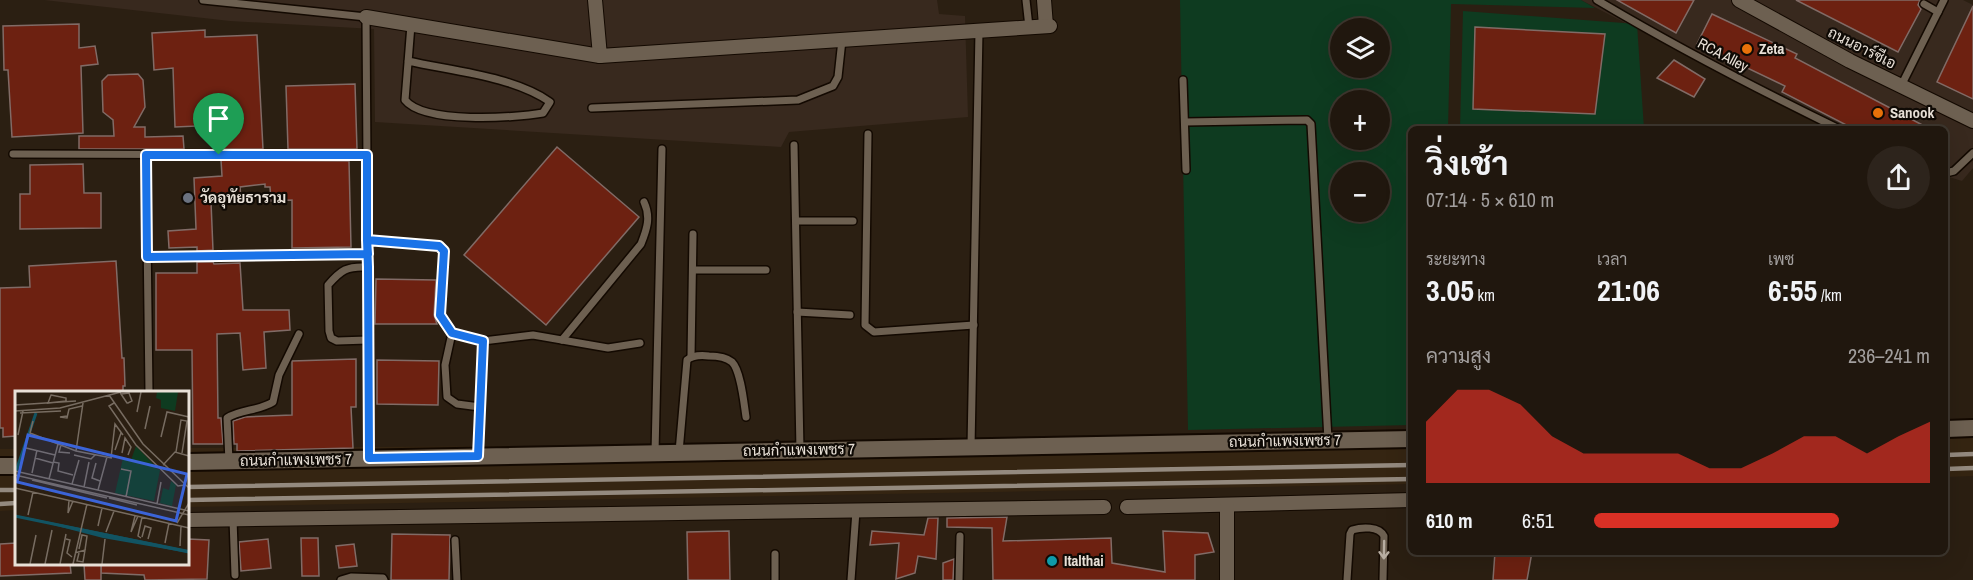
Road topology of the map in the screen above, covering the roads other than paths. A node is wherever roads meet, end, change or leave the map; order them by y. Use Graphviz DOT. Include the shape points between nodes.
graph roads {
  1 [pos="203,0"];
  2 [pos="594,0"];
  3 [pos="1026,0"];
  4 [pos="1044,0"];
  5 [pos="1597,0"];
  6 [pos="1739,0"];
  7 [pos="1944,0"];
  8 [pos="1924,4"];
  9 [pos="1938,12"];
  10 [pos="366,17"];
  11 [pos="411,25"];
  12 [pos="1029,27"];
  13 [pos="979,31"];
  14 [pos="842,40"];
  15 [pos="600,56"];
  16 [pos="408,61"];
  17 [pos="1183,80"];
  18 [pos="1901,86"];
  19 [pos="592,108"];
  20 [pos="1973,121"];
  21 [pos="1185,122"];
  22 [pos="1833,126"];
  23 [pos="868,134"];
  24 [pos="794,145"];
  25 [pos="662,149"];
  26 [pos="1973,153"];
  27 [pos="13,154"];
  28 [pos="146,155"];
  29 [pos="367,155"];
  30 [pos="1186,170"];
  31 [pos="1948,172"];
  32 [pos="644,202"];
  33 [pos="796,221"];
  34 [pos="853,221"];
  35 [pos="693,234"];
  36 [pos="367,240"];
  37 [pos="368,254"];
  38 [pos="147,257"];
  39 [pos="368,267"];
  40 [pos="693,270"];
  41 [pos="766,270"];
  42 [pos="797,312"];
  43 [pos="850,315"];
  44 [pos="974,325"];
  45 [pos="452,333"];
  46 [pos="299,334"];
  47 [pos="368,340"];
  48 [pos="562,340"];
  49 [pos="483,341"];
  50 [pos="640,343"];
  51 [pos="691,357"];
  52 [pos="149,391"];
  53 [pos="480,407"];
  54 [pos="746,417"];
  55 [pos="1973,428"];
  56 [pos="1948,429"];
  57 [pos="1408,439"];
  58 [pos="1328,440"];
  59 [pos="971,447"];
  60 [pos="800,450"];
  61 [pos="679,452"];
  62 [pos="655,453"];
  63 [pos="478,456"];
  64 [pos="369,458"];
  65 [pos="229,461"];
  66 [pos="189,462"];
  67 [pos="1408,500"];
  68 [pos="1227,506"];
  69 [pos="1104,507"];
  70 [pos="1127,507"];
  71 [pos="856,510"];
  72 [pos="233,519"];
  73 [pos="189,520"];
  74 [pos="960,536"];
  75 [pos="456,540"];
  76 [pos="775,554"];
  77 [pos="235,575"];
  78 [pos="341,580"];
  79 [pos="384,580"];
  80 [pos="457,580"];
  81 [pos="775,580"];
  82 [pos="851,580"];
  83 [pos="959,580"];
  84 [pos="1227,580"];
  85 [pos="1347,580"];
  86 [pos="1383,580"];
  1 -- 10 [label="lane"];
  2 -- 15 [label="street"];
  3 -- 12 [label="lane"];
  4 -- 12 [label="street" via="1048,26"];
  5 -- 22 [label="lane, RCA Alley"];
  6 -- 18 [label="street, ถนนอาร์ซีเอ"];
  7 -- 9 [label="lane"];
  8 -- 9 [label="lane"];
  9 -- 18 [label="lane"];
  10 -- 11 [label="street"];
  10 -- 29 [label="lane"];
  11 -- 15 [label="street"];
  11 -- 16 [label="lane"];
  12 -- 13 [label="street"];
  13 -- 14 [label="street"];
  13 -- 44 [label="lane"];
  14 -- 15 [label="street"];
  14 -- 19 [label="lane" via="838,77 833,86 798,99"];
  16 -- 16 [label="lane" via="508,83 550,102 543,112 518,117 453,117 410,106 405,100"];
  17 -- 21 [label="lane"];
  18 -- 20 [label="street, ถนนอาร์ซีเอ"];
  21 -- 30 [label="lane"];
  21 -- 58 [label="lane" via="1307,120 1311,124"];
  23 -- 44 [label="lane" via="865,325 874,332"];
  24 -- 33 [label="lane"];
  25 -- 62 [label="lane"];
  26 -- 31 [label="lane"];
  27 -- 28 [label="lane"];
  28 -- 29 [label="lane"];
  28 -- 38 [label="lane"];
  29 -- 36 [label="lane"];
  32 -- 48 [label="lane" via="649,213 642,244"];
  33 -- 34 [label="lane"];
  33 -- 42 [label="lane"];
  35 -- 40 [label="lane"];
  36 -- 37 [label="lane"];
  36 -- 45 [label="lane" via="439,246 444,251 440,315"];
  37 -- 38 [label="lane"];
  37 -- 39 [label="lane"];
  38 -- 52 [label="lane"];
  39 -- 47 [label="lane"];
  39 -- 47 [label="lane" via="353,266 328,285 331,338"];
  40 -- 41 [label="lane"];
  40 -- 51 [label="lane"];
  42 -- 43 [label="lane"];
  42 -- 60 [label="lane"];
  44 -- 59 [label="lane"];
  45 -- 49 [label="lane"];
  45 -- 53 [label="lane" via="445,364 447,396 457,404"];
  46 -- 65 [label="lane" via="279,375 273,402 227,418"];
  47 -- 64 [label="lane"];
  48 -- 49 [label="lane" via="533,335"];
  48 -- 50 [label="lane" via="608,348"];
  49 -- 53 [label="lane"];
  51 -- 54 [label="lane" via="725,358 734,364"];
  51 -- 61 [label="lane" via="687,360"];
  53 -- 63 [label="lane"];
  55 -- 56 [label="street"];
  57 -- 58 [label="street, ถนนกำแพงเพชร 7"];
  58 -- 59 [label="street, ถนนกำแพงเพชร 7"];
  59 -- 60 [label="street, ถนนกำแพงเพชร 7"];
  60 -- 61 [label="street, ถนนกำแพงเพชร 7"];
  61 -- 62 [label="street, ถนนกำแพงเพชร 7"];
  62 -- 63 [label="street, ถนนกำแพงเพชร 7"];
  63 -- 64 [label="street, ถนนกำแพงเพชร 7"];
  64 -- 65 [label="street, ถนนกำแพงเพชร 7"];
  65 -- 66 [label="street, ถนนกำแพงเพชร 7"];
  67 -- 68 [label="street"];
  68 -- 70 [label="street"];
  68 -- 84 [label="street"];
  69 -- 71 [label="street"];
  71 -- 72 [label="street"];
  71 -- 82 [label="lane"];
  72 -- 73 [label="street"];
  72 -- 77 [label="lane"];
  74 -- 83 [label="lane"];
  75 -- 80 [label="lane"];
  76 -- 81 [label="lane"];
  78 -- 79 [label="lane"];
  85 -- 86 [label="lane, one-way" via="1350,534 1358,528 1382,531"];
}
